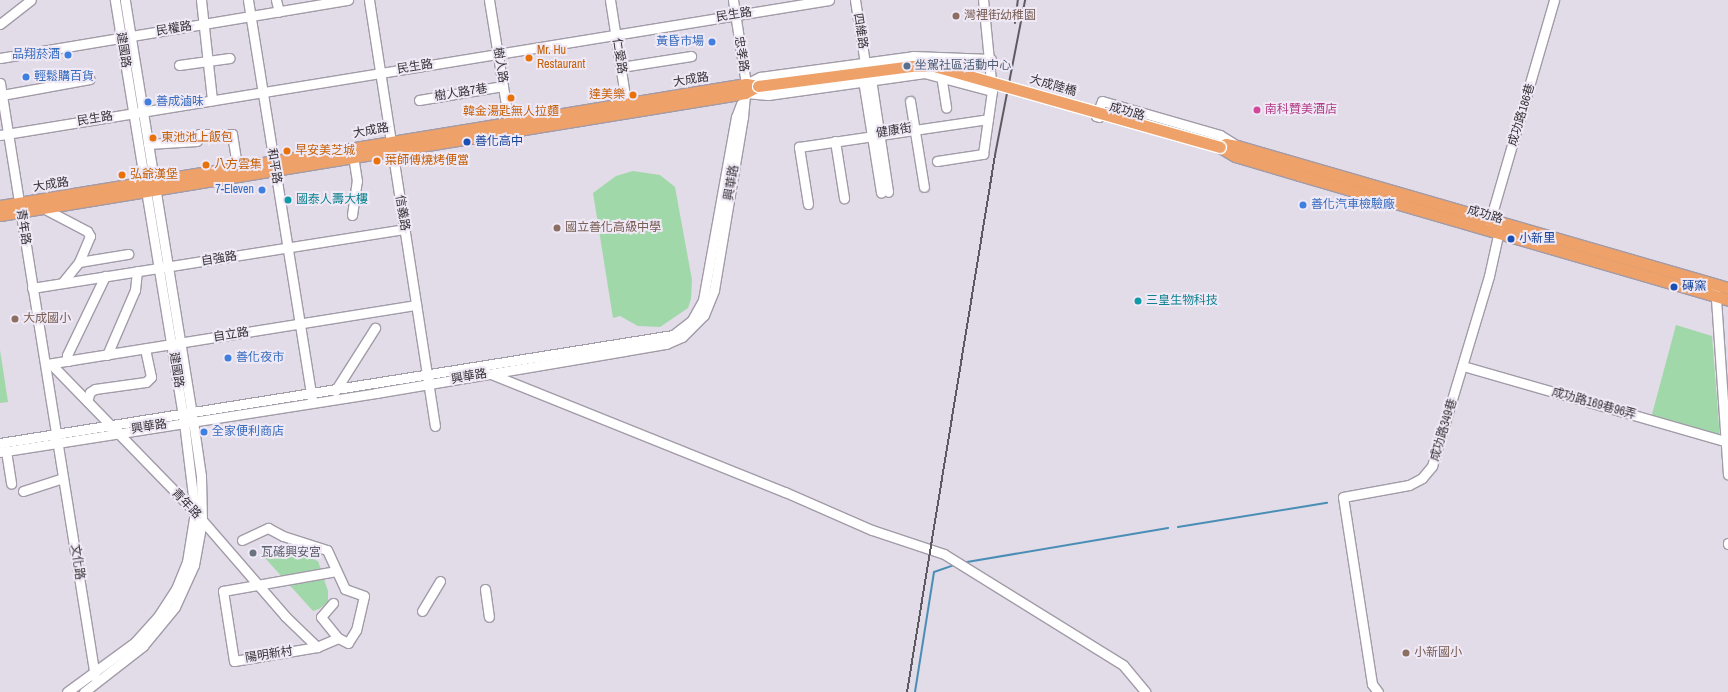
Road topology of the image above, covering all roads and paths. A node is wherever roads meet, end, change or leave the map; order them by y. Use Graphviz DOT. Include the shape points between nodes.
graph roads {
  1 [pos="31,0"];
  2 [pos="115,0"];
  3 [pos="125,0"];
  4 [pos="201,0"];
  5 [pos="248,0"];
  6 [pos="276,0"];
  7 [pos="348,0"];
  8 [pos="368,0"];
  9 [pos="489,0"];
  10 [pos="610,0"];
  11 [pos="733,0"];
  12 [pos="829,0"];
  13 [pos="855,0"];
  14 [pos="983,0"];
  15 [pos="1554,0"];
  16 [pos="331,1"];
  17 [pos="309,3"];
  18 [pos="781,4"];
  19 [pos="278,12"];
  20 [pos="735,15"];
  21 [pos="250,16"];
  22 [pos="0,24"];
  23 [pos="202,24"];
  24 [pos="616,35"];
  25 [pos="131,36"];
  26 [pos="121,38"];
  27 [pos="498,54"];
  28 [pos="691,56"];
  29 [pos="0,58"];
  30 [pos="230,58"];
  31 [pos="991,59"];
  32 [pos="207,61"];
  33 [pos="865,63"];
  34 [pos="179,65"];
  35 [pos="621,67"];
  36 [pos="380,73"];
  37 [pos="941,75"];
  38 [pos="90,79"];
  39 [pos="867,80"];
  40 [pos="0,83"];
  41 [pos="503,86"];
  42 [pos="758,86"];
  43 [pos="746,88"];
  44 [pos="992,91"];
  45 [pos="263,92"];
  46 [pos="2,95"];
  47 [pos="212,100"];
  48 [pos="419,100"];
  49 [pos="910,101"];
  50 [pos="627,108"];
  51 [pos="946,108"];
  52 [pos="143,111"];
  53 [pos="133,113"];
  54 [pos="988,119"];
  55 [pos="510,126"];
  56 [pos="914,128"];
  57 [pos="4,134"];
  58 [pos="875,134"];
  59 [pos="835,141"];
  60 [pos="148,144"];
  61 [pos="392,145"];
  62 [pos="1220,147"];
  63 [pos="1236,151"];
  64 [pos="353,156"];
  65 [pos="937,161"];
  66 [pos="274,165"];
  67 [pos="237,167"];
  68 [pos="149,186"];
  69 [pos="924,187"];
  70 [pos="884,192"];
  71 [pos="844,198"];
  72 [pos="808,204"];
  73 [pos="0,206"];
  74 [pos="19,207"];
  75 [pos="43,208"];
  76 [pos="0,215"];
  77 [pos="352,215"];
  78 [pos="1489,224"];
  79 [pos="1500,227"];
  80 [pos="405,229"];
  81 [pos="288,248"];
  82 [pos="128,254"];
  83 [pos="79,262"];
  84 [pos="163,268"];
  85 [pos="137,271"];
  86 [pos="105,276"];
  87 [pos="62,283"];
  88 [pos="32,288"];
  89 [pos="1728,288"];
  90 [pos="1714,289"];
  91 [pos="1728,300"];
  92 [pos="416,305"];
  93 [pos="300,324"];
  94 [pos="375,328"];
  95 [pos="176,344"];
  96 [pos="145,349"];
  97 [pos="107,355"];
  98 [pos="68,361"];
  99 [pos="48,364"];
  100 [pos="1463,366"];
  101 [pos="491,374"];
  102 [pos="428,380"];
  103 [pos="335,391"];
  104 [pos="312,398"];
  105 [pos="87,401"];
  106 [pos="188,417"];
  107 [pos="435,426"];
  108 [pos="112,429"];
  109 [pos="56,438"];
  110 [pos="1726,442"];
  111 [pos="0,443"];
  112 [pos="3,451"];
  113 [pos="1728,475"];
  114 [pos="63,478"];
  115 [pos="11,484"];
  116 [pos="23,492"];
  117 [pos="195,512"];
  118 [pos="202,521"];
  119 [pos="242,540"];
  120 [pos="336,571"];
  121 [pos="440,580"];
  122 [pos="259,584"];
  123 [pos="485,589"];
  124 [pos="332,604"];
  125 [pos="422,611"];
  126 [pos="490,617"];
  127 [pos="338,638"];
  128 [pos="317,647"];
  129 [pos="95,678"];
  130 [pos="67,692"];
  131 [pos="84,692"];
  132 [pos="1146,692"];
  133 [pos="1378,692"];
  1 -- 22 [label="street"];
  2 -- 26 [label="street, 建國路"];
  3 -- 25 [label="street, 建國路"];
  4 -- 23 [label="street"];
  5 -- 21 [label="street, 和平路"];
  6 -- 19 [label="street"];
  7 -- 16 [label="street, 民權路"];
  8 -- 36 [label="street, 信義路"];
  9 -- 27 [label="street, 樹人路"];
  10 -- 24 [label="street, 仁愛路"];
  11 -- 20 [label="street, 忠孝路"];
  12 -- 18 [label="street, 民生路"];
  13 -- 33 [label="street, 四維路"];
  14 -- 31 [label="street"];
  15 -- 78 [label="street, 成功路186巷"];
  16 -- 17 [label="street, 民權路"];
  17 -- 19 [label="street, 民權路"];
  18 -- 20 [label="street, 民生路"];
  19 -- 21 [label="street, 民權路"];
  20 -- 24 [label="street, 民生路"];
  20 -- 43 [label="street, 忠孝路"];
  21 -- 23 [label="street, 民權路"];
  21 -- 45 [label="street, 和平路"];
  23 -- 25 [label="street, 民權路"];
  23 -- 32 [label="street"];
  24 -- 27 [label="street, 民生路"];
  24 -- 35 [label="street, 仁愛路"];
  25 -- 26 [label="street, 民權路"];
  25 -- 52 [label="street, 建國路"];
  26 -- 29 [label="street, 民權路"];
  26 -- 53 [label="street, 建國路"];
  27 -- 36 [label="street, 民生路"];
  27 -- 41 [label="street, 樹人路"];
  28 -- 35 [label="street"];
  30 -- 32 [label="street"];
  31 -- 33 [label="street, 大成路" via="936,55"];
  31 -- 44 [label="street"];
  32 -- 34 [label="street"];
  32 -- 47 [label="street"];
  33 -- 43 [label="street, 大成路" via="760,78"];
  35 -- 50 [label="street, 仁愛路"];
  36 -- 45 [label="street, 民生路"];
  36 -- 61 [label="street, 信義路"];
  37 -- 39 [label="street, 大成路" via="919,73"];
  37 -- 44 [label="street, 大成路"];
  37 -- 51 [label="street"];
  38 -- 46 [label="street"];
  39 -- 43 [label="street, 大成路" via="768,95"];
  39 -- 58 [label="street"];
  40 -- 46 [label="street, 青年路"];
  41 -- 48 [label="street, 樹人路7巷"];
  41 -- 55 [label="street, 樹人路"];
  42 -- 43 [label="main road, 大成路"];
  42 -- 62 [label="main road, 大成陸橋, bridge" via="911,66 934,66"];
  43 -- 50 [label="main road, 大成路"];
  43 -- 101 [label="street, 興華路" via="714,290 704,315 695,327 666,344"];
  43 -- 102 [label="street, 興華路" via="736,117 703,300 688,324 659,339"];
  44 -- 54 [label="street"];
  45 -- 47 [label="street, 民生路"];
  45 -- 66 [label="street, 和平路"];
  46 -- 57 [label="street, 青年路"];
  47 -- 52 [label="street, 民生路"];
  49 -- 56 [label="street"];
  50 -- 55 [label="main road, 大成路"];
  52 -- 53 [label="street, 民生路"];
  52 -- 60 [label="street, 建國路"];
  53 -- 57 [label="street, 民生路"];
  53 -- 68 [label="street, 建國路"];
  54 -- 56 [label="street, 健康街"];
  54 -- 65 [label="street" via="983,154"];
  55 -- 61 [label="main road, 大成路"];
  56 -- 58 [label="street, 健康街"];
  56 -- 69 [label="street"];
  57 -- 74 [label="street, 青年路"];
  58 -- 59 [label="street, 健康街"];
  58 -- 70 [label="street"];
  59 -- 71 [label="street"];
  59 -- 72 [label="street, 健康街" via="800,147"];
  60 -- 67 [label="street" via="232,134"];
  60 -- 68 [label="street, 建國路"];
  61 -- 64 [label="main road, 大成路"];
  61 -- 66 [label="main road, 大成路"];
  61 -- 80 [label="street, 信義路"];
  62 -- 63 [label="main road, 成功路"];
  63 -- 63 [label="street, 成功路" via="1220,135 1102,101 1096,116"];
  63 -- 78 [label="main road, 成功路"];
  64 -- 66 [label="main road, 大成路"];
  64 -- 77 [label="street" via="357,181"];
  66 -- 67 [label="main road, 大成路"];
  66 -- 68 [label="main road, 大成路"];
  66 -- 81 [label="street, 和平路"];
  67 -- 68 [label="main road, 大成路"];
  68 -- 74 [label="main road, 大成路"];
  68 -- 75 [label="main road, 大成路"];
  68 -- 84 [label="street, 建國路"];
  73 -- 74 [label="main road, 大成路"];
  74 -- 75 [label="main road, 大成路"];
  74 -- 76 [label="main road, 大成路"];
  74 -- 88 [label="street, 青年路"];
  75 -- 83 [label="street" via="87,231 90,236"];
  78 -- 79 [label="main road, 成功路"];
  79 -- 90 [label="main road, 成功路"];
  79 -- 100 [label="street, 成功路349巷"];
  80 -- 81 [label="street, 自強路"];
  80 -- 92 [label="street, 信義路"];
  81 -- 84 [label="street, 自強路"];
  81 -- 93 [label="street, 和平路"];
  82 -- 83 [label="street"];
  83 -- 87 [label="street"];
  84 -- 85 [label="street, 自強路"];
  84 -- 95 [label="street, 建國路"];
  85 -- 86 [label="street, 自強路"];
  85 -- 97 [label="street" via="135,290"];
  86 -- 87 [label="street, 自強路"];
  86 -- 98 [label="street" via="67,355"];
  87 -- 88 [label="street, 自強路"];
  88 -- 99 [label="street, 青年路"];
  89 -- 90 [label="main road, 成功路"];
  90 -- 91 [label="main road, 成功路"];
  90 -- 110 [label="street"];
  92 -- 93 [label="street, 自立路"];
  92 -- 102 [label="street, 信義路"];
  93 -- 95 [label="street, 自立路"];
  93 -- 104 [label="street, 和平路"];
  94 -- 103 [label="street"];
  95 -- 96 [label="street, 自立路"];
  95 -- 106 [label="street, 建國路"];
  96 -- 97 [label="street, 自立路"];
  96 -- 105 [label="street" via="151,377 146,382 95,389 90,392"];
  97 -- 98 [label="street, 自立路"];
  98 -- 99 [label="street, 自立路"];
  99 -- 105 [label="street, 青年路"];
  99 -- 109 [label="street, 青年路"];
  100 -- 110 [label="street, 成功路169巷96弄"];
  100 -- 133 [label="street, 成功路349巷" via="1435,460 1428,472 1409,485 1343,497 1372,684"];
  101 -- 102 [label="street, 興華路"];
  101 -- 132 [label="street" via="785,492 872,530 944,554 1123,664"];
  102 -- 103 [label="street, 興華路"];
  102 -- 104 [label="street, 興華路"];
  102 -- 107 [label="street, 信義路"];
  103 -- 104 [label="street, 興華路"];
  104 -- 106 [label="street, 興華路"];
  105 -- 108 [label="street, 青年路"];
  106 -- 108 [label="street, 興華路"];
  106 -- 117 [label="street, 建國路"];
  106 -- 118 [label="street, 建國路" via="201,476"];
  108 -- 109 [label="street, 興華路"];
  108 -- 117 [label="street, 青年路"];
  109 -- 111 [label="street, 興華路"];
  109 -- 112 [label="street, 興華路"];
  109 -- 114 [label="street, 文化路"];
  110 -- 113 [label="street"];
  112 -- 115 [label="street"];
  114 -- 116 [label="street"];
  114 -- 129 [label="street, 文化路" via="69,502"];
  117 -- 118 [label="street, 青年路"];
  117 -- 129 [label="street, 建國路" via="187,562 167,603 135,642"];
  118 -- 122 [label="street, 青年路"];
  118 -- 129 [label="street, 建國路" via="194,565 175,607 143,646"];
  119 -- 120 [label="street, 陽明新村" via="268,528 283,536 327,550"];
  120 -- 122 [label="street, 陽明新村"];
  120 -- 127 [label="street, 陽明新村" via="346,589 364,596 356,630 348,643"];
  121 -- 125 [label="street"];
  122 -- 128 [label="street, 青年路" via="285,616"];
  122 -- 128 [label="street, 陽明新村" via="223,591 234,661"];
  123 -- 126 [label="street"];
  124 -- 127 [label="street" via="321,617"];
  127 -- 128 [label="street, 陽明新村"];
  129 -- 130 [label="street, 建國路"];
  129 -- 131 [label="street, 建國路"];
}
